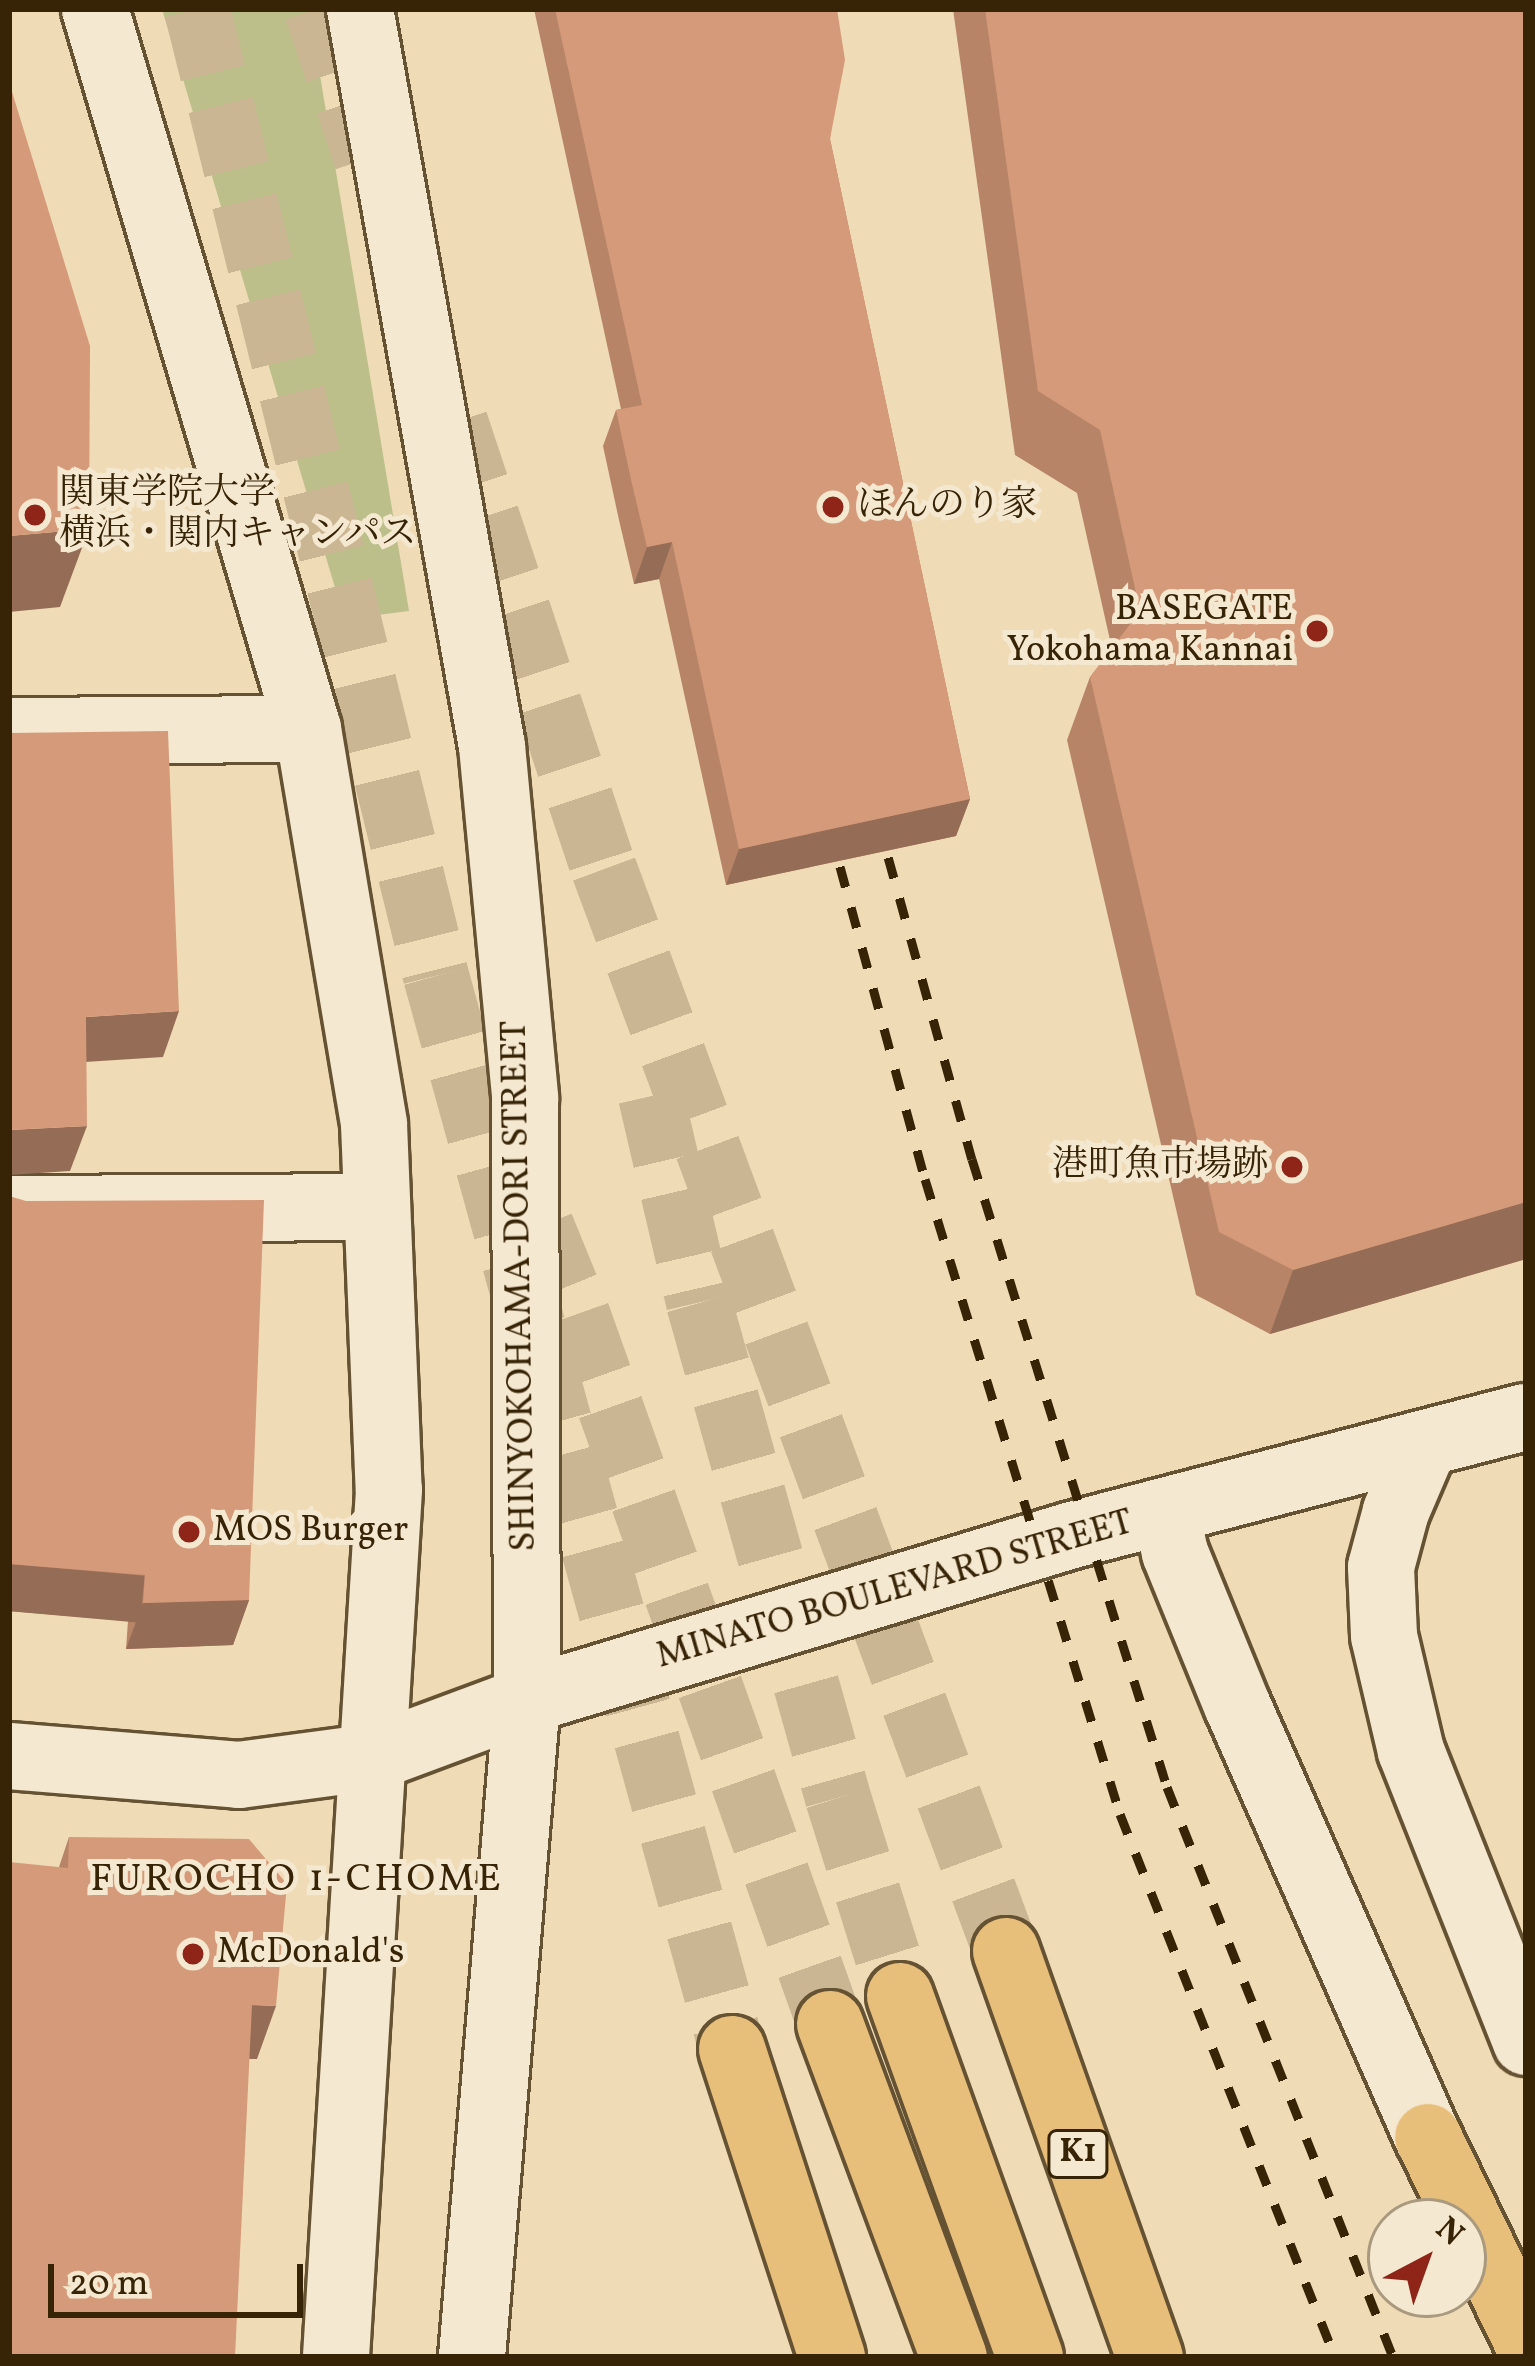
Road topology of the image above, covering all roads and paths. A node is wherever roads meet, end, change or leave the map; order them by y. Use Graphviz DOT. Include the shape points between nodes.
graph roads {
  1 [pos="95,9"];
  2 [pos="360,9"];
  3 [pos="308,729"];
  4 [pos="9,731"];
  5 [pos="377,1207"];
  6 [pos="9,1209"];
  7 [pos="1526,1417"];
  8 [pos="1423,1448"];
  9 [pos="1166,1512"];
  10 [pos="527,1700"];
  11 [pos="9,1756"];
  12 [pos="374,1757"];
  13 [pos="1006,1951"];
  14 [pos="900,1996"];
  15 [pos="830,2024"];
  16 [pos="1526,2042"];
  17 [pos="732,2049"];
  18 [pos="1428,2138"];
  19 [pos="1451,2198"];
  20 [pos="1487,2295"];
  21 [pos="1526,2339"];
  22 [pos="336,2357"];
  23 [pos="472,2357"];
  24 [pos="832,2357"];
  25 [pos="954,2357"];
  26 [pos="1030,2357"];
  27 [pos="1150,2357"];
  28 [pos="1510,2357"];
  1 -- 3 [label="street"];
  2 -- 10 [label="street, SHINYOKOHAMA-DORI STREET" via="492,746 526,1098"];
  3 -- 4 [label="street"];
  3 -- 5 [label="street" via="374,1124"];
  5 -- 6 [label="street"];
  5 -- 12 [label="street" via="389,1490"];
  7 -- 8 [label="street, MINATO BOULEVARD STREET"];
  8 -- 9 [label="street, MINATO BOULEVARD STREET"];
  8 -- 16 [label="street" via="1381,1567 1384,1636 1411,1751"];
  9 -- 10 [label="street, MINATO BOULEVARD STREET"];
  9 -- 18 [label="street" via="1238,1707"];
  10 -- 12 [label="street, MINATO BOULEVARD STREET"];
  10 -- 23 [label="street, SHINYOKOHAMA-DORI STREET"];
  11 -- 12 [label="street, MINATO BOULEVARD STREET" via="239,1775"];
  12 -- 22 [label="street"];
  13 -- 27 [label="highway, K1"];
  14 -- 26 [label="highway"];
  15 -- 25 [label="highway"];
  17 -- 24 [label="highway"];
  18 -- 19 [label="highway"];
  18 -- 21 [label="highway"];
  20 -- 28 [label="highway"];
}
